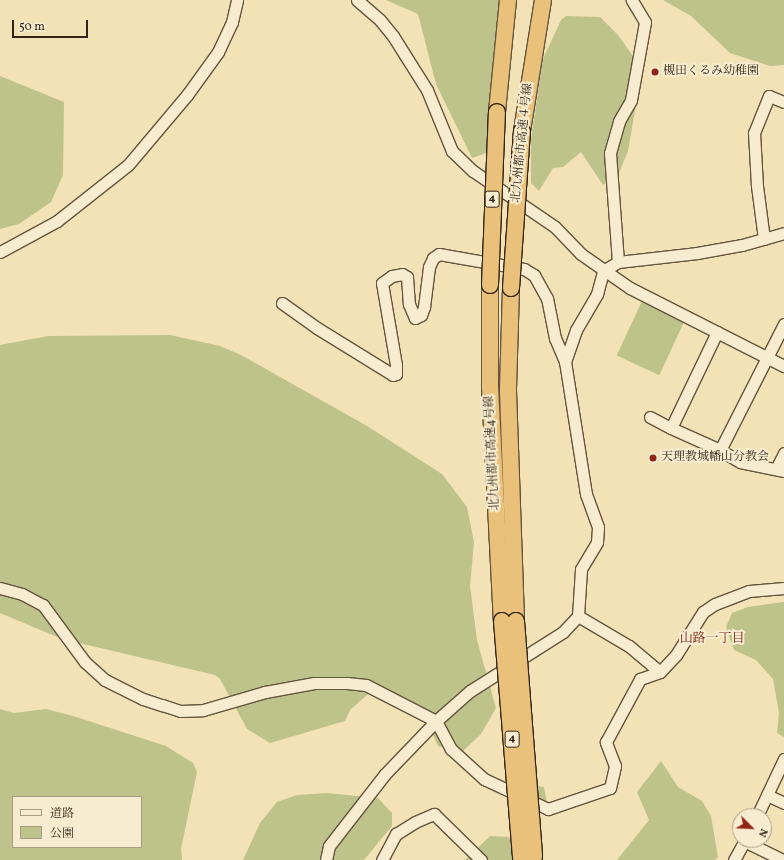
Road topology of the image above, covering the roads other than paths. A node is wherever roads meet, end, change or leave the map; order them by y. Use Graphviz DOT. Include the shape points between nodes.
graph roads {
  1 [pos="237,0"];
  2 [pos="357,0"];
  3 [pos="508,0"];
  4 [pos="543,0"];
  5 [pos="632,0"];
  6 [pos="784,102"];
  7 [pos="784,233"];
  8 [pos="764,239"];
  9 [pos="0,252"];
  10 [pos="618,262"];
  11 [pos="603,271"];
  12 [pos="490,285"];
  13 [pos="511,288"];
  14 [pos="282,303"];
  15 [pos="784,324"];
  16 [pos="717,332"];
  17 [pos="767,358"];
  18 [pos="565,362"];
  19 [pos="784,366"];
  20 [pos="650,417"];
  21 [pos="671,428"];
  22 [pos="720,450"];
  23 [pos="784,453"];
  24 [pos="780,470"];
  25 [pos="0,588"];
  26 [pos="784,588"];
  27 [pos="578,616"];
  28 [pos="509,621"];
  29 [pos="660,672"];
  30 [pos="436,720"];
  31 [pos="784,759"];
  32 [pos="767,795"];
  33 [pos="784,803"];
  34 [pos="761,808"];
  35 [pos="740,848"];
  36 [pos="760,848"];
  37 [pos="528,858"];
  38 [pos="326,860"];
  39 [pos="382,860"];
  40 [pos="481,860"];
  41 [pos="734,860"];
  42 [pos="783,860"];
  1 -- 9 [label="street" via="232,22 218,52 187,95 128,165 57,221"];
  2 -- 11 [label="street" via="380,20 427,90 452,151 473,171 555,227 581,254"];
  3 -- 12 [label="highway, 北九州都市高速４号線 / 4, bridge" via="497,112"];
  4 -- 13 [label="highway, 北九州都市高速４号線 / 4, bridge" via="522,131"];
  5 -- 10 [label="street" via="645,22 631,100 619,121 610,154"];
  6 -- 8 [label="street" via="769,96 754,133"];
  7 -- 8 [label="street"];
  8 -- 10 [label="street" via="697,253"];
  10 -- 11 [label="street"];
  11 -- 16 [label="street" via="630,288"];
  11 -- 18 [label="street" via="597,294 576,330"];
  12 -- 28 [label="highway, 北九州都市高速4号線" via="490,388"];
  13 -- 28 [label="highway, 北九州都市高速4号線" via="508,407"];
  14 -- 18 [label="street" via="393,375 396,374 396,364 382,283 392,276 402,274 407,277 409,304 415,318 421,315 424,307 429,267 433,258 439,254 524,269 534,275 547,298 555,338"];
  15 -- 17 [label="street"];
  16 -- 17 [label="street"];
  16 -- 21 [label="street"];
  17 -- 19 [label="street"];
  17 -- 22 [label="street"];
  18 -- 27 [label="street" via="586,494 598,527 597,542 581,569"];
  20 -- 21 [label="street"];
  21 -- 22 [label="street"];
  22 -- 24 [label="street" via="740,462"];
  23 -- 24 [label="street"];
  25 -- 30 [label="street" via="22,594 43,605 85,662 105,680 143,699 180,711 203,710 265,692 314,683 347,683 366,685"];
  26 -- 29 [label="street" via="749,591 715,604 703,612 676,656"];
  27 -- 29 [label="street" via="628,646"];
  27 -- 30 [label="street" via="564,632 470,691"];
  28 -- 37 [label="highway, 4, bridge"];
  29 -- 30 [label="street" via="640,679 606,742 615,766 610,788 548,809 484,779 451,749"];
  30 -- 38 [label="street" via="385,774 329,846"];
  31 -- 32 [label="street"];
  32 -- 33 [label="street"];
  32 -- 34 [label="street"];
  35 -- 41 [label="street"];
  36 -- 42 [label="street"];
  39 -- 40 [label="street" via="396,834 434,814"];
}
